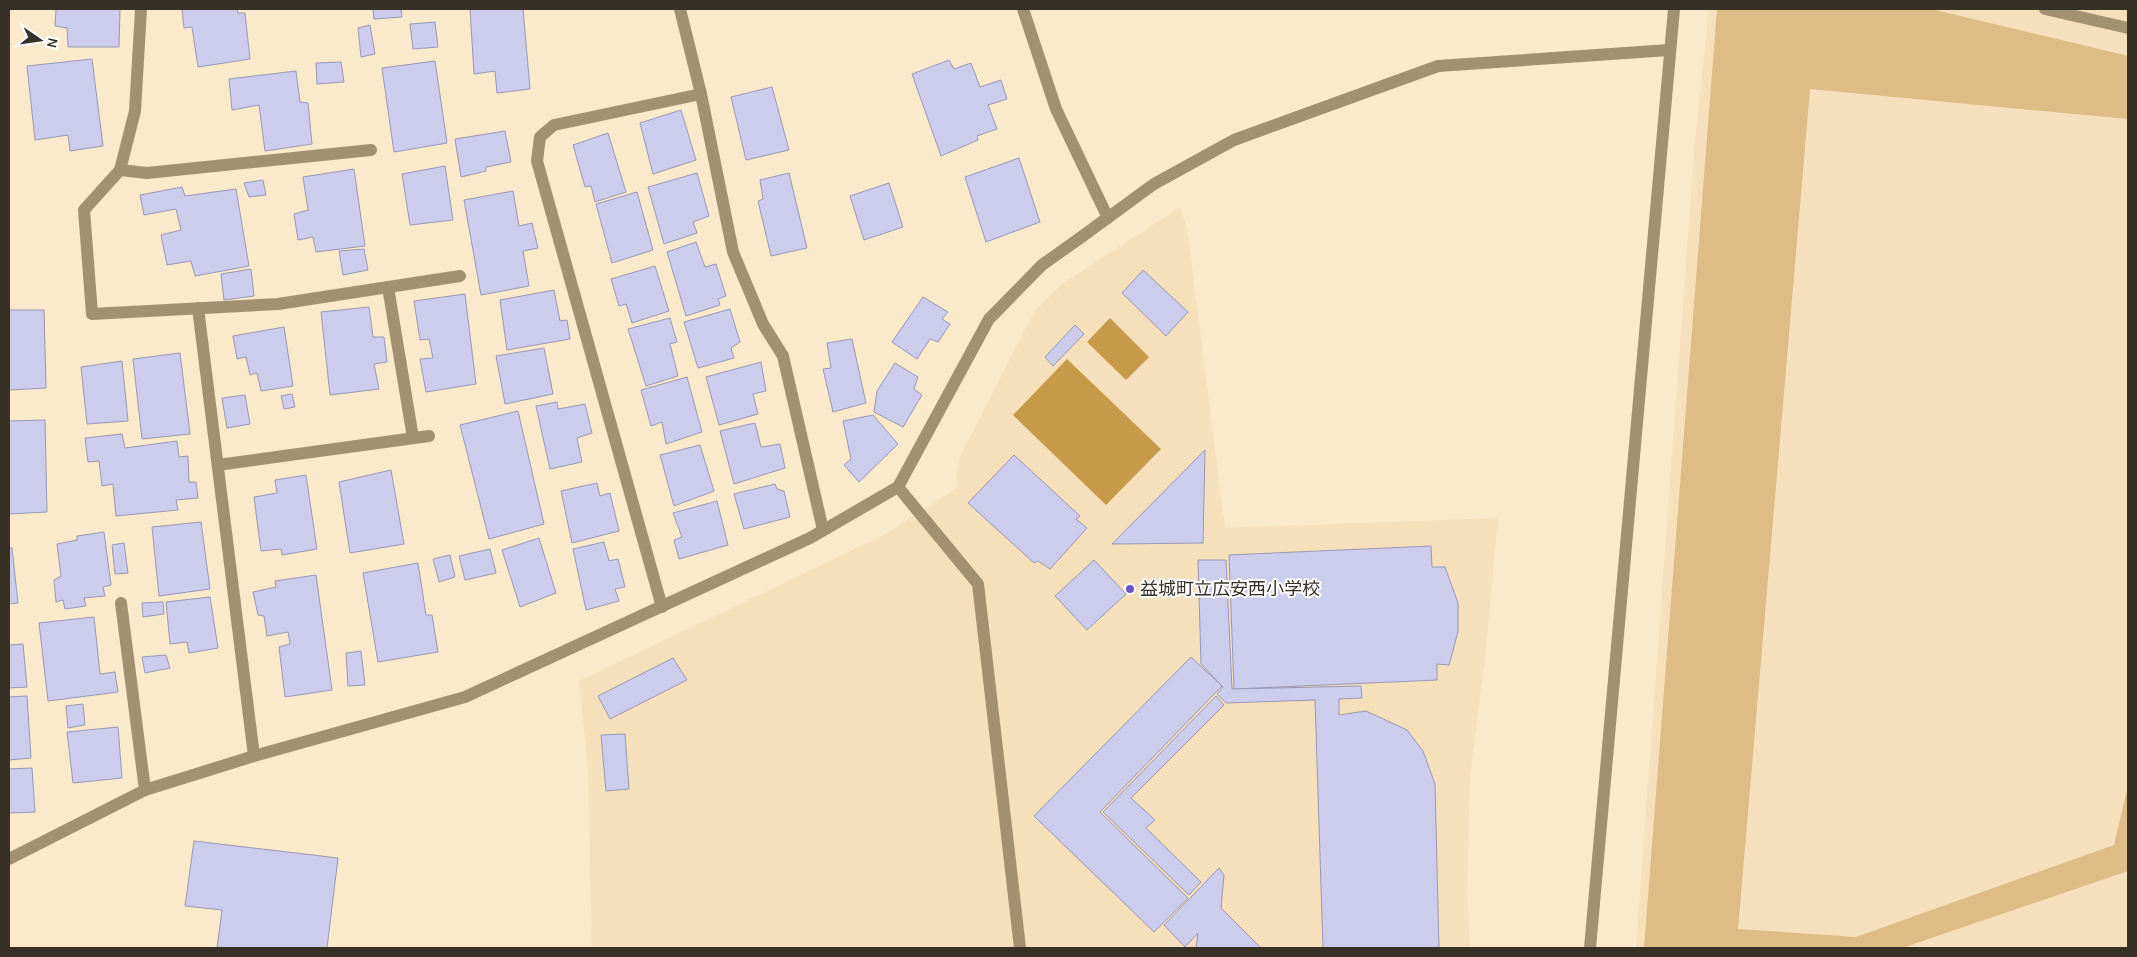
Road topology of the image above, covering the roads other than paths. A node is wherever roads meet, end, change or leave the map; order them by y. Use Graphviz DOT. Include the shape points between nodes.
graph roads {
  1 [pos="141,9"];
  2 [pos="680,9"];
  3 [pos="1023,9"];
  4 [pos="1674,9"];
  5 [pos="2045,9"];
  6 [pos="2128,28"];
  7 [pos="1669,50"];
  8 [pos="701,94"];
  9 [pos="371,150"];
  10 [pos="120,170"];
  11 [pos="1108,218"];
  12 [pos="460,276"];
  13 [pos="388,287"];
  14 [pos="198,308"];
  15 [pos="429,436"];
  16 [pos="413,438"];
  17 [pos="218,465"];
  18 [pos="898,487"];
  19 [pos="823,530"];
  20 [pos="121,604"];
  21 [pos="662,607"];
  22 [pos="254,756"];
  23 [pos="146,790"];
  24 [pos="9,859"];
  25 [pos="1020,948"];
  26 [pos="1590,948"];
  1 -- 10 [label="street" via="134,111"];
  2 -- 8 [label="street"];
  3 -- 11 [label="street" via="1056,109"];
  4 -- 7 [label="street"];
  5 -- 6 [label="street"];
  7 -- 11 [label="street" via="1438,66 1234,140 1154,184"];
  7 -- 26 [label="street"];
  8 -- 19 [label="street" via="734,252 763,324 783,356"];
  8 -- 21 [label="street" via="554,125 540,137 537,161"];
  9 -- 10 [label="street" via="147,173"];
  10 -- 14 [label="street" via="84,210 92,314"];
  11 -- 18 [label="street" via="1042,265 989,319"];
  12 -- 13 [label="street"];
  13 -- 14 [label="street" via="278,304"];
  13 -- 16 [label="street"];
  14 -- 17 [label="street"];
  15 -- 16 [label="street"];
  16 -- 17 [label="street"];
  17 -- 22 [label="street"];
  18 -- 19 [label="street"];
  18 -- 25 [label="street" via="978,584"];
  19 -- 21 [label="street"];
  20 -- 23 [label="street"];
  21 -- 22 [label="street" via="465,697"];
  22 -- 23 [label="street"];
  23 -- 24 [label="street"];
}
